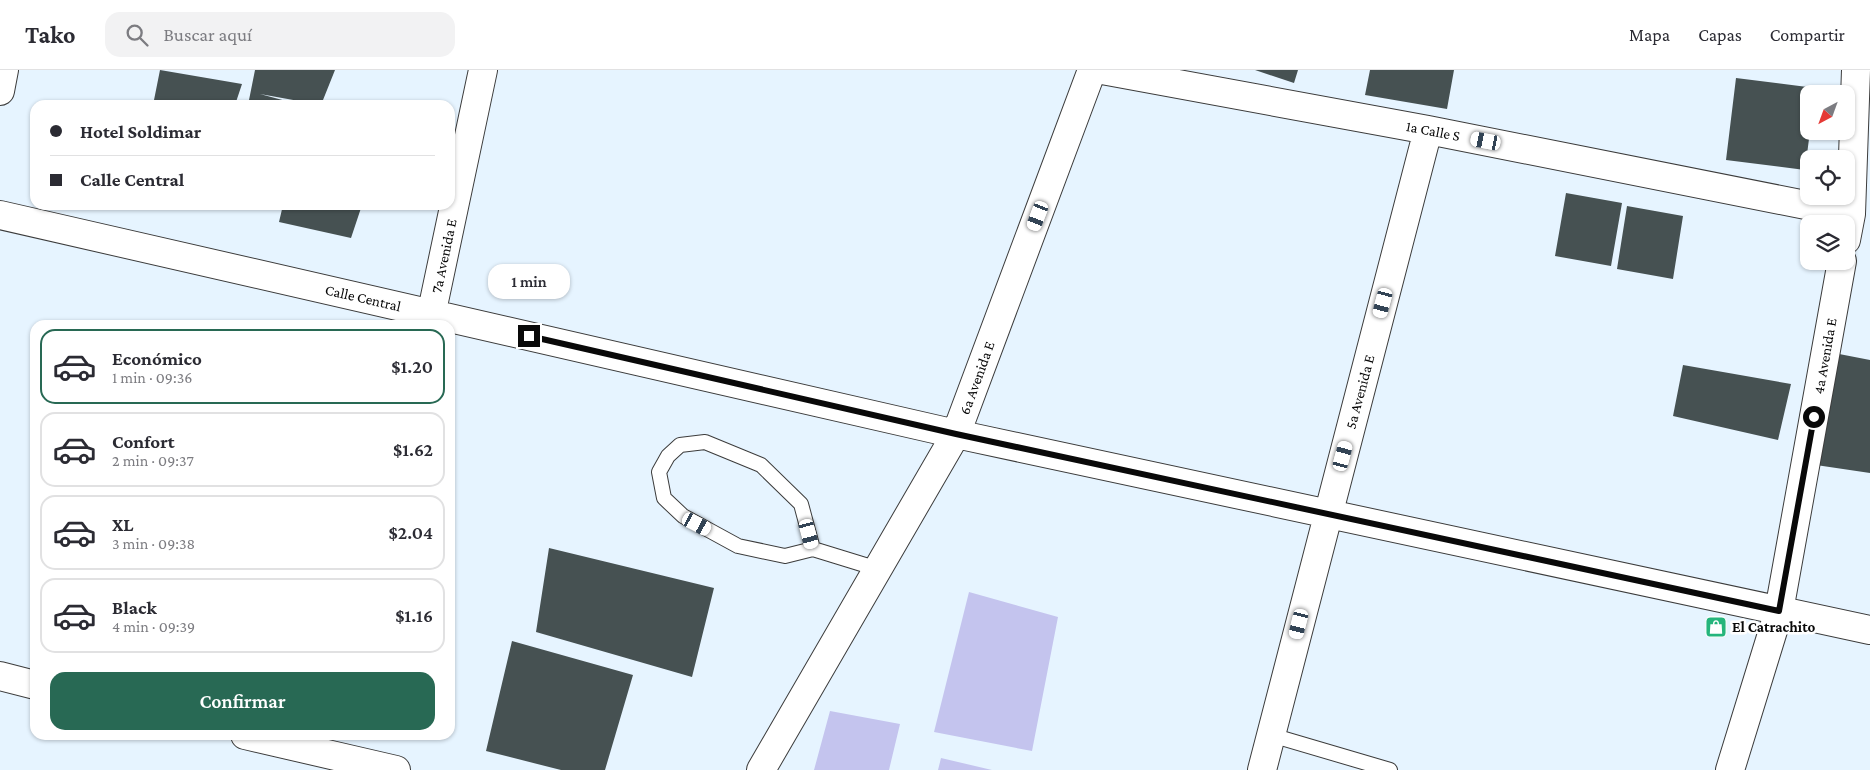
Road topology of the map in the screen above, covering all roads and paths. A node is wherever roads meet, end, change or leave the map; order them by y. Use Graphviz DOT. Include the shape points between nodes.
graph roads {
  1 [pos="4,70"];
  2 [pos="483,70"];
  3 [pos="1092,70"];
  4 [pos="1102,70"];
  5 [pos="1856,70"];
  6 [pos="0,91"];
  7 [pos="1428,130"];
  8 [pos="455,204"];
  9 [pos="454,210"];
  10 [pos="0,215"];
  11 [pos="1849,215"];
  12 [pos="1800,216"];
  13 [pos="1840,270"];
  14 [pos="431,319"];
  15 [pos="455,324"];
  16 [pos="956,434"];
  17 [pos="1328,514"];
  18 [pos="813,549"];
  19 [pos="878,569"];
  20 [pos="1779,611"];
  21 [pos="1870,630"];
  22 [pos="0,676"];
  23 [pos="30,684"];
  24 [pos="1271,735"];
  25 [pos="289,740"];
  26 [pos="325,744"];
  27 [pos="396,770"];
  28 [pos="761,770"];
  29 [pos="1262,770"];
  30 [pos="1390,770"];
  31 [pos="1730,770"];
  1 -- 6 [label="street"];
  2 -- 8 [label="street, 7a Avenida E"];
  3 -- 16 [label="street, 6a Avenida E"];
  4 -- 7 [label="street, 1a Calle S"];
  5 -- 11 [label="street"];
  7 -- 12 [label="street, 1a Calle S"];
  7 -- 17 [label="street, 5a Avenida E"];
  9 -- 14 [label="street, 7a Avenida E"];
  10 -- 14 [label="street, Calle Central"];
  13 -- 20 [label="street, 4a Avenida E"];
  15 -- 16 [label="street, Calle Central"];
  16 -- 17 [label="street, Calle Central"];
  16 -- 19 [label="street, 6a Avenida E"];
  17 -- 20 [label="street, Calle Central"];
  17 -- 24 [label="street, 5a Avenida E"];
  18 -- 18 [label="lane" via="786,556 738,546 683,516 664,498 659,472 668,456 680,445 705,442 761,465 801,504"];
  18 -- 19 [label="lane"];
  19 -- 28 [label="street, 6a Avenida E"];
  20 -- 21 [label="street, Calle Central"];
  20 -- 31 [label="street, 4a Avenida E"];
  22 -- 23 [label="street"];
  24 -- 29 [label="street, 5a Avenida E"];
  24 -- 30 [label="lane"];
  25 -- 26 [label="street"];
  26 -- 27 [label="street"];
}
